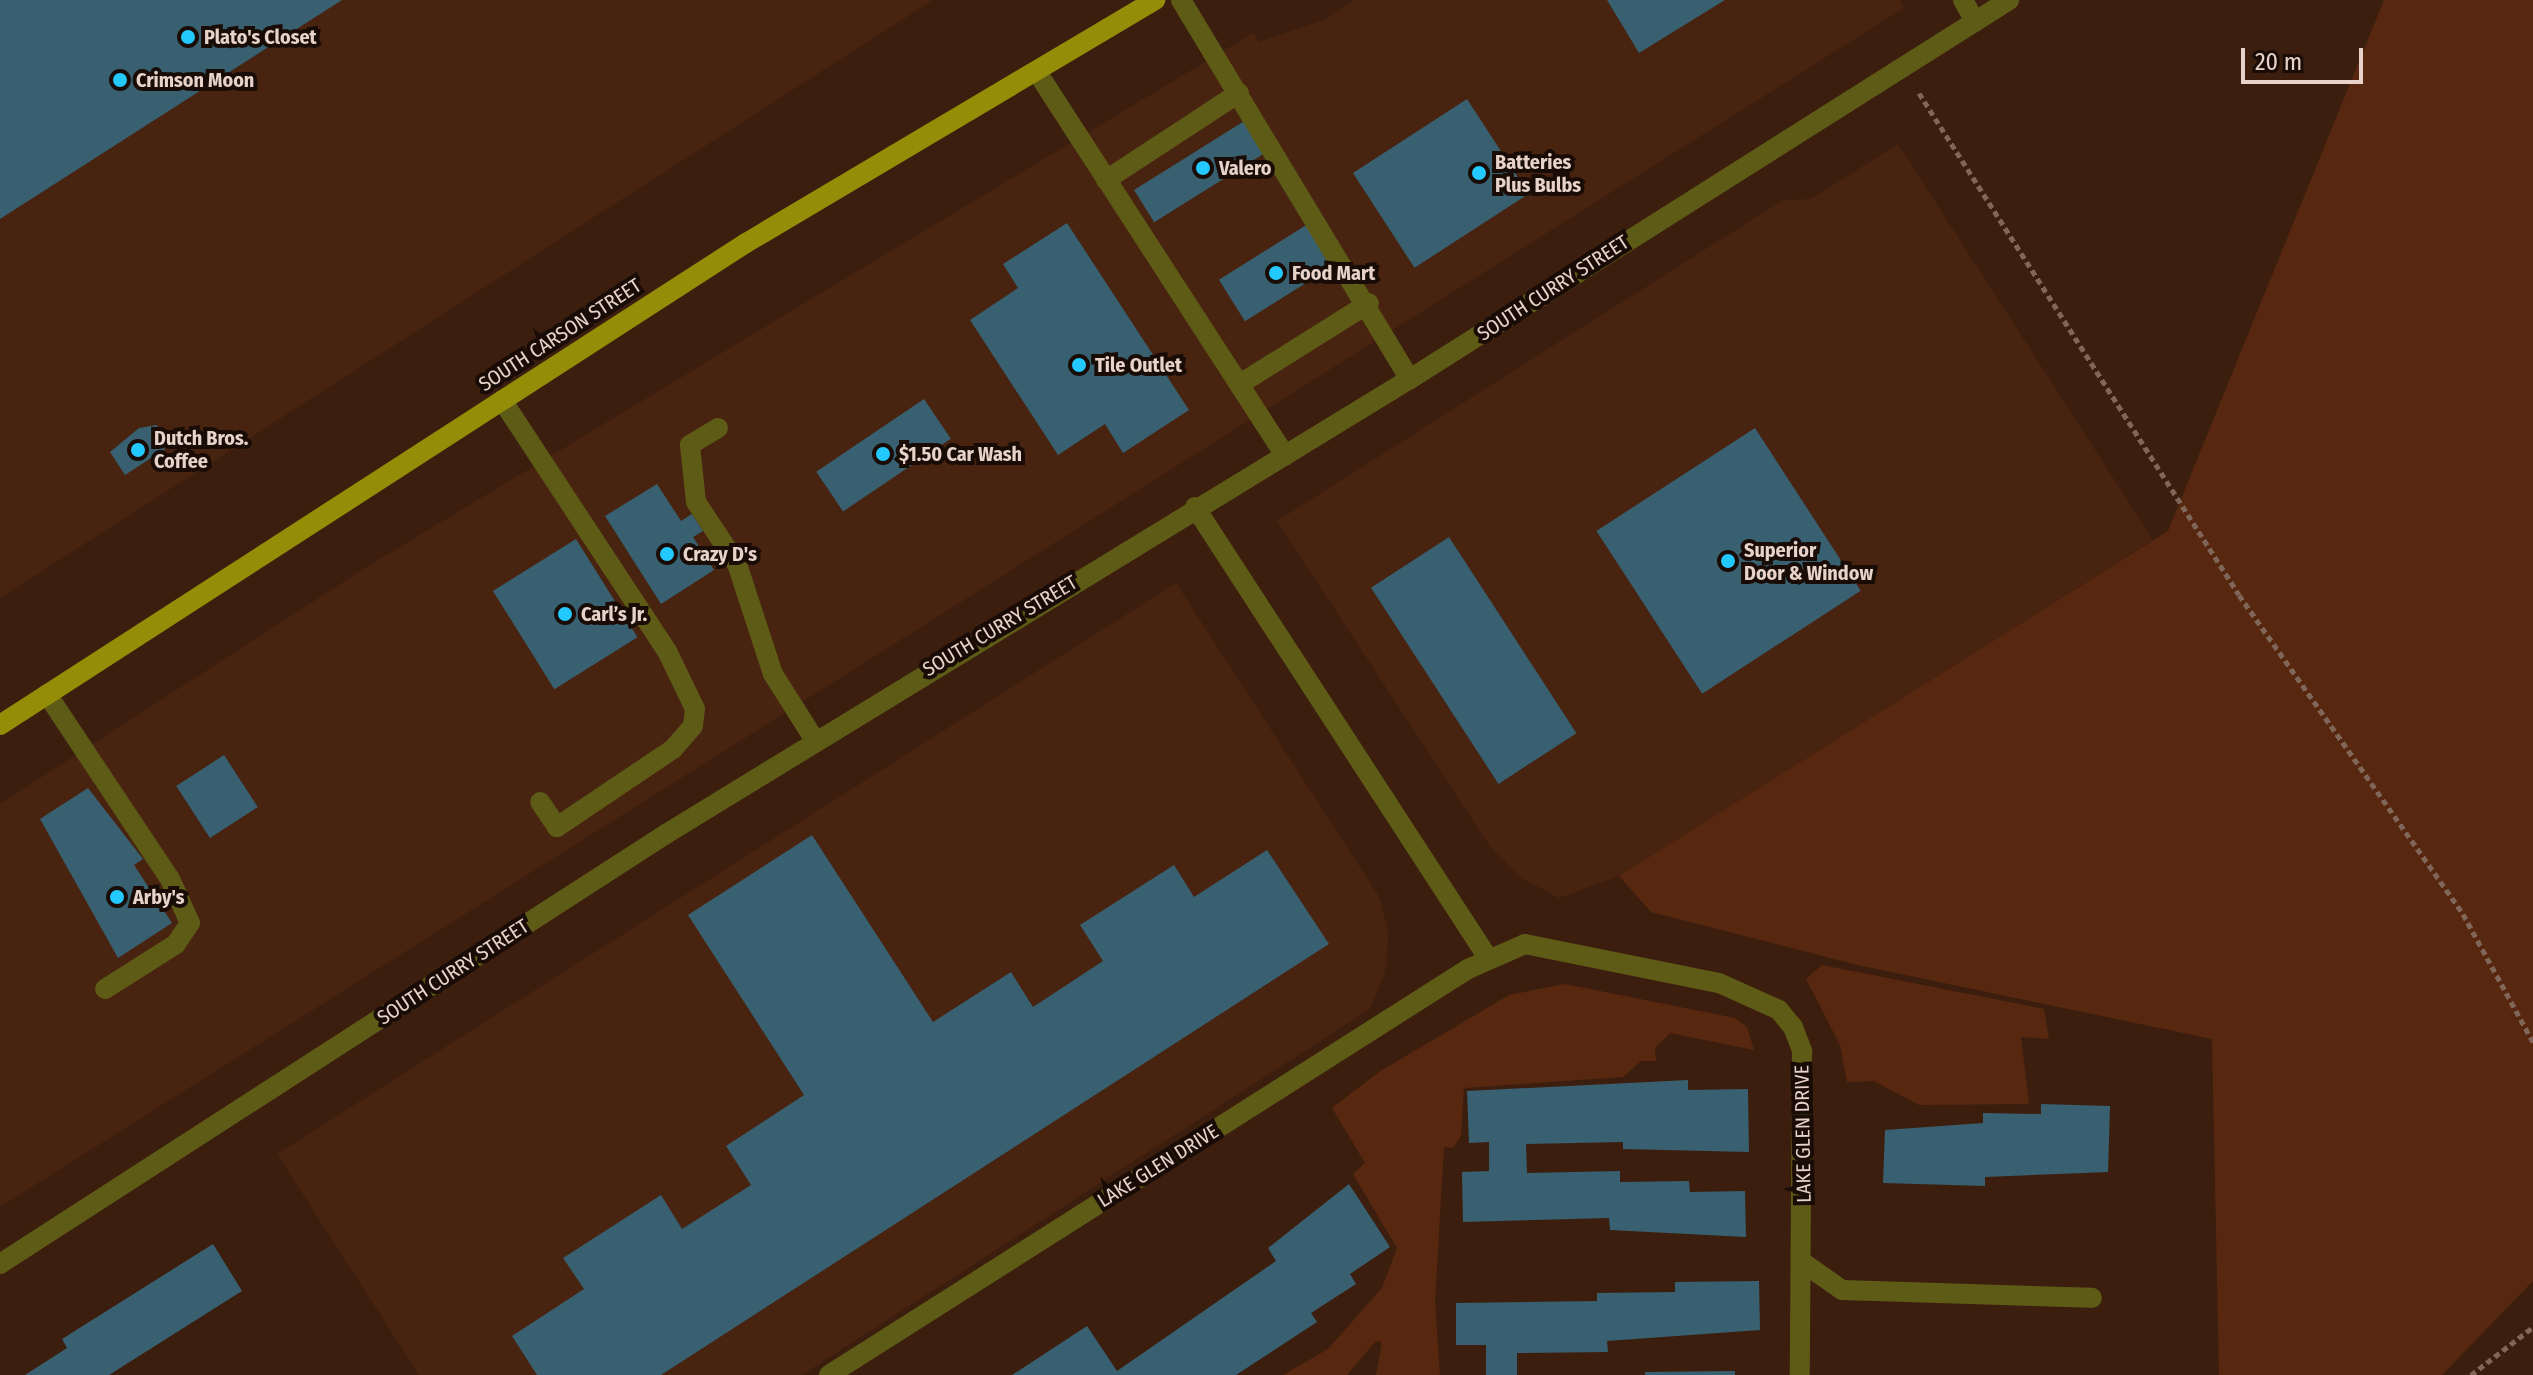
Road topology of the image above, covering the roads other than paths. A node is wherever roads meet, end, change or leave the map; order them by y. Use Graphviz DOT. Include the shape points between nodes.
graph roads {
  1 [pos="1155,0"];
  2 [pos="1181,0"];
  3 [pos="1963,0"];
  4 [pos="2009,0"];
  5 [pos="1975,22"];
  6 [pos="1037,72"];
  7 [pos="1239,93"];
  8 [pos="1106,180"];
  9 [pos="1369,303"];
  10 [pos="1410,379"];
  11 [pos="1240,384"];
  12 [pos="502,400"];
  13 [pos="718,428"];
  14 [pos="1285,456"];
  15 [pos="1195,507"];
  16 [pos="47,694"];
  17 [pos="0,725"];
  18 [pos="816,742"];
  19 [pos="540,802"];
  20 [pos="1488,958"];
  21 [pos="105,989"];
  22 [pos="0,1264"];
  23 [pos="1805,1264"];
  24 [pos="2092,1298"];
  25 [pos="829,1375"];
  26 [pos="1800,1375"];
  1 -- 6 [label="main road, SOUTH CARSON STREET"];
  2 -- 7 [label="street"];
  3 -- 5 [label="street"];
  4 -- 5 [label="street, SOUTH CURRY STREET"];
  5 -- 10 [label="street, SOUTH CURRY STREET"];
  6 -- 8 [label="street"];
  6 -- 12 [label="main road, SOUTH CARSON STREET" via="746,243"];
  7 -- 8 [label="street"];
  7 -- 9 [label="street"];
  8 -- 11 [label="street"];
  9 -- 10 [label="street"];
  9 -- 11 [label="street"];
  10 -- 14 [label="street, SOUTH CURRY STREET"];
  11 -- 14 [label="street"];
  12 -- 16 [label="main road, SOUTH CARSON STREET"];
  12 -- 19 [label="street" via="667,651 695,709 693,726 673,749 557,827"];
  13 -- 18 [label="street" via="690,445 696,502 737,564 773,674"];
  14 -- 15 [label="street, SOUTH CURRY STREET"];
  15 -- 18 [label="street, SOUTH CURRY STREET"];
  15 -- 20 [label="street"];
  16 -- 17 [label="main road, SOUTH CARSON STREET"];
  16 -- 21 [label="street" via="170,879 190,923 176,944"];
  18 -- 22 [label="street, SOUTH CURRY STREET"];
  20 -- 23 [label="street, LAKE GLEN DRIVE" via="1525,944 1719,983 1779,1010 1802,1051"];
  20 -- 25 [label="street, LAKE GLEN DRIVE"];
  23 -- 24 [label="street" via="1842,1290"];
  23 -- 26 [label="street, LAKE GLEN DRIVE"];
}
